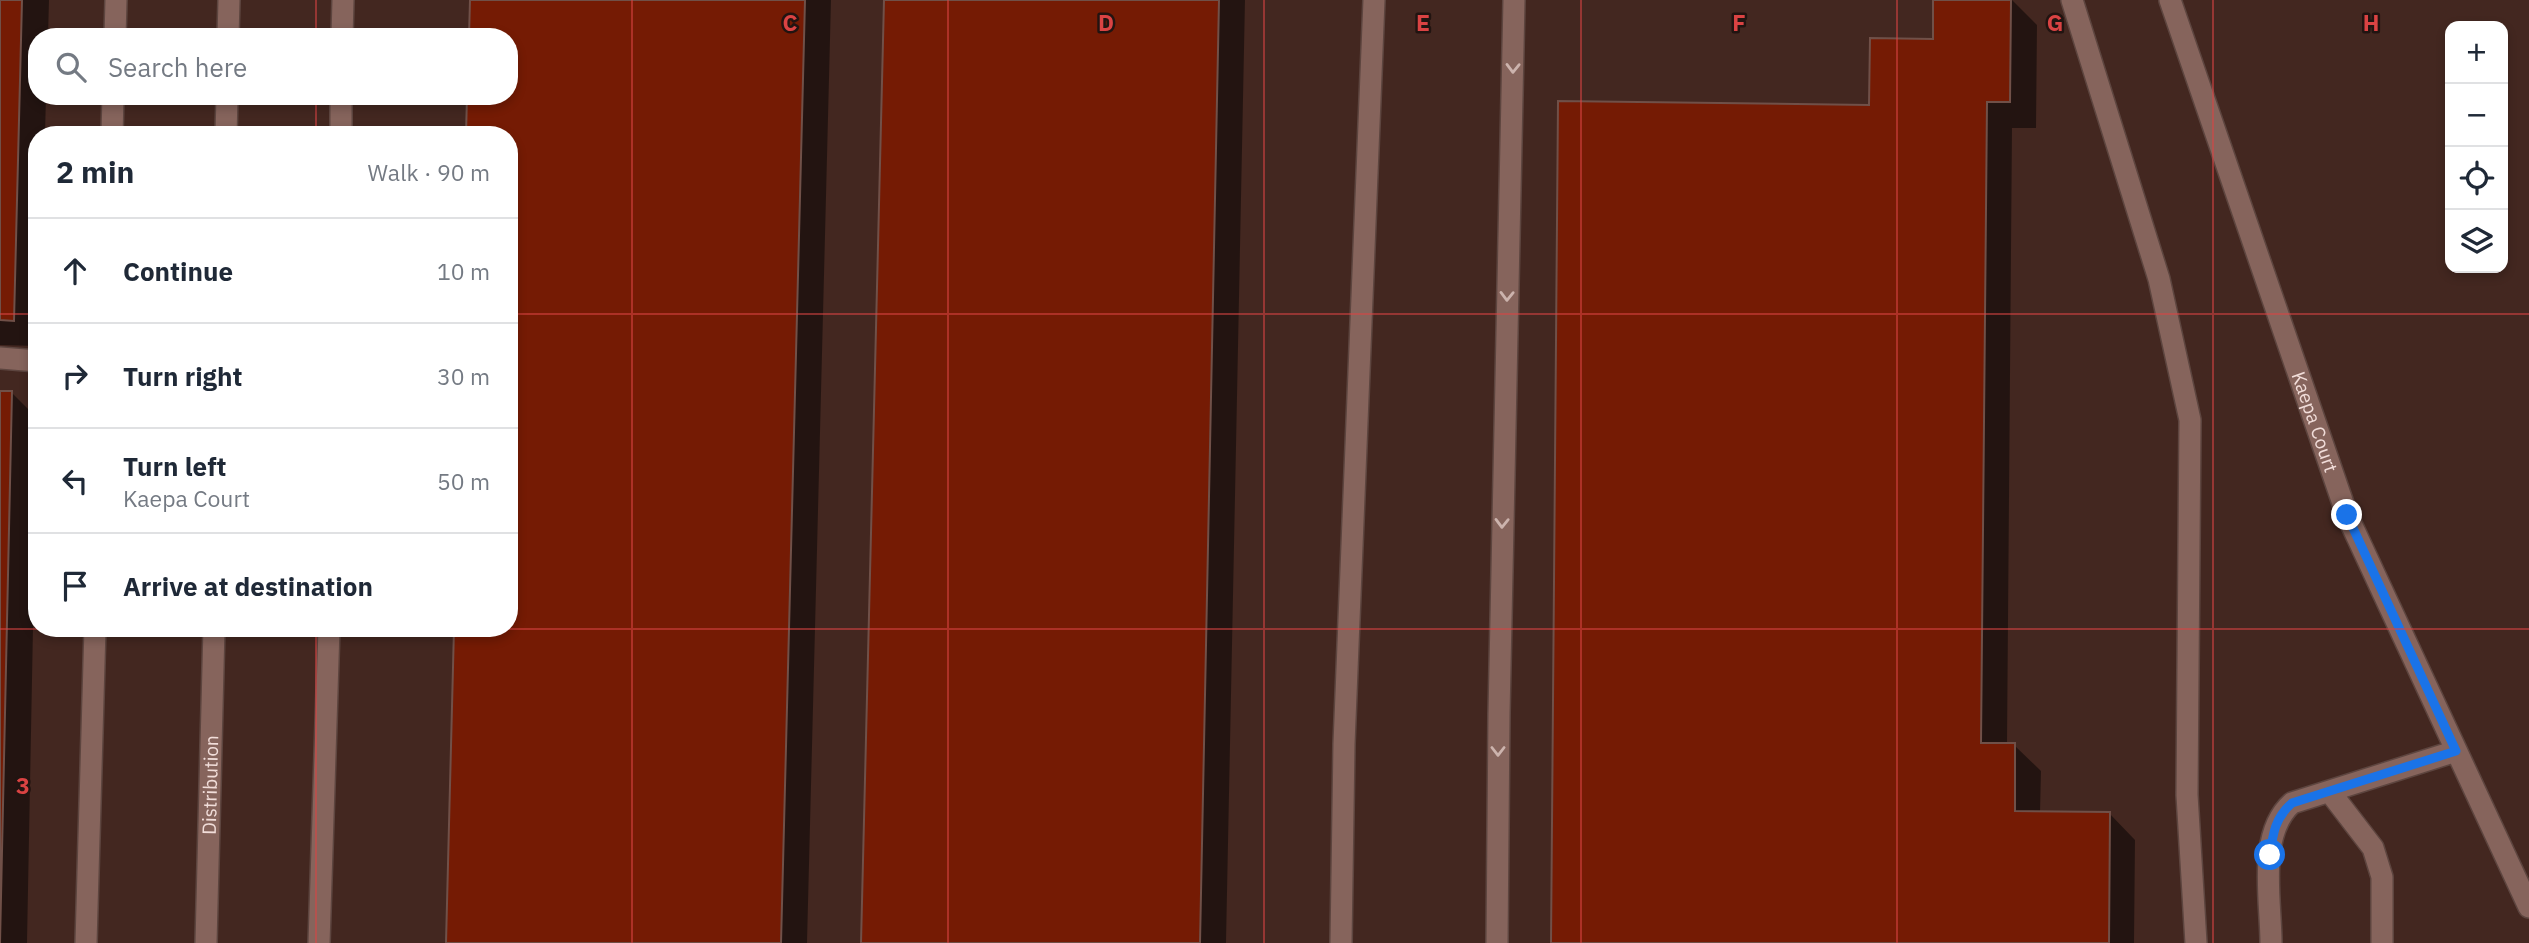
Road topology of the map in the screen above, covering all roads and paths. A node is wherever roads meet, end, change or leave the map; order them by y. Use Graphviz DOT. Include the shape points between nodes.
graph roads {
  1 [pos="116,0"];
  2 [pos="229,0"];
  3 [pos="343,0"];
  4 [pos="1374,0"];
  5 [pos="1514,0"];
  6 [pos="2071,0"];
  7 [pos="2170,0"];
  8 [pos="115,28"];
  9 [pos="228,28"];
  10 [pos="342,28"];
  11 [pos="113,105"];
  12 [pos="227,105"];
  13 [pos="341,105"];
  14 [pos="112,126"];
  15 [pos="226,126"];
  16 [pos="341,126"];
  17 [pos="0,358"];
  18 [pos="28,360"];
  19 [pos="95,637"];
  20 [pos="214,637"];
  21 [pos="329,637"];
  22 [pos="2456,751"];
  23 [pos="2330,792"];
  24 [pos="2529,907"];
  25 [pos="86,943"];
  26 [pos="206,943"];
  27 [pos="319,943"];
  28 [pos="1341,943"];
  29 [pos="1497,943"];
  30 [pos="2196,943"];
  31 [pos="2271,943"];
  32 [pos="2382,943"];
  1 -- 8 [label="street"];
  2 -- 9 [label="street"];
  3 -- 10 [label="street"];
  4 -- 28 [label="street" via="1344,744"];
  5 -- 29 [label="street, one-way"];
  6 -- 30 [label="street" via="2159,279 2190,420 2187,795"];
  7 -- 22 [label="street, Kaepa Court" via="2347,515"];
  11 -- 14 [label="street"];
  12 -- 15 [label="street"];
  13 -- 16 [label="street"];
  17 -- 18 [label="street"];
  19 -- 25 [label="street"];
  20 -- 26 [label="street, Distribution"];
  21 -- 27 [label="street"];
  22 -- 23 [label="street"];
  22 -- 24 [label="street, Kaepa Court"];
  23 -- 31 [label="street" via="2292,803 2274,829"];
  23 -- 32 [label="street" via="2372,848 2382,877"];
}
